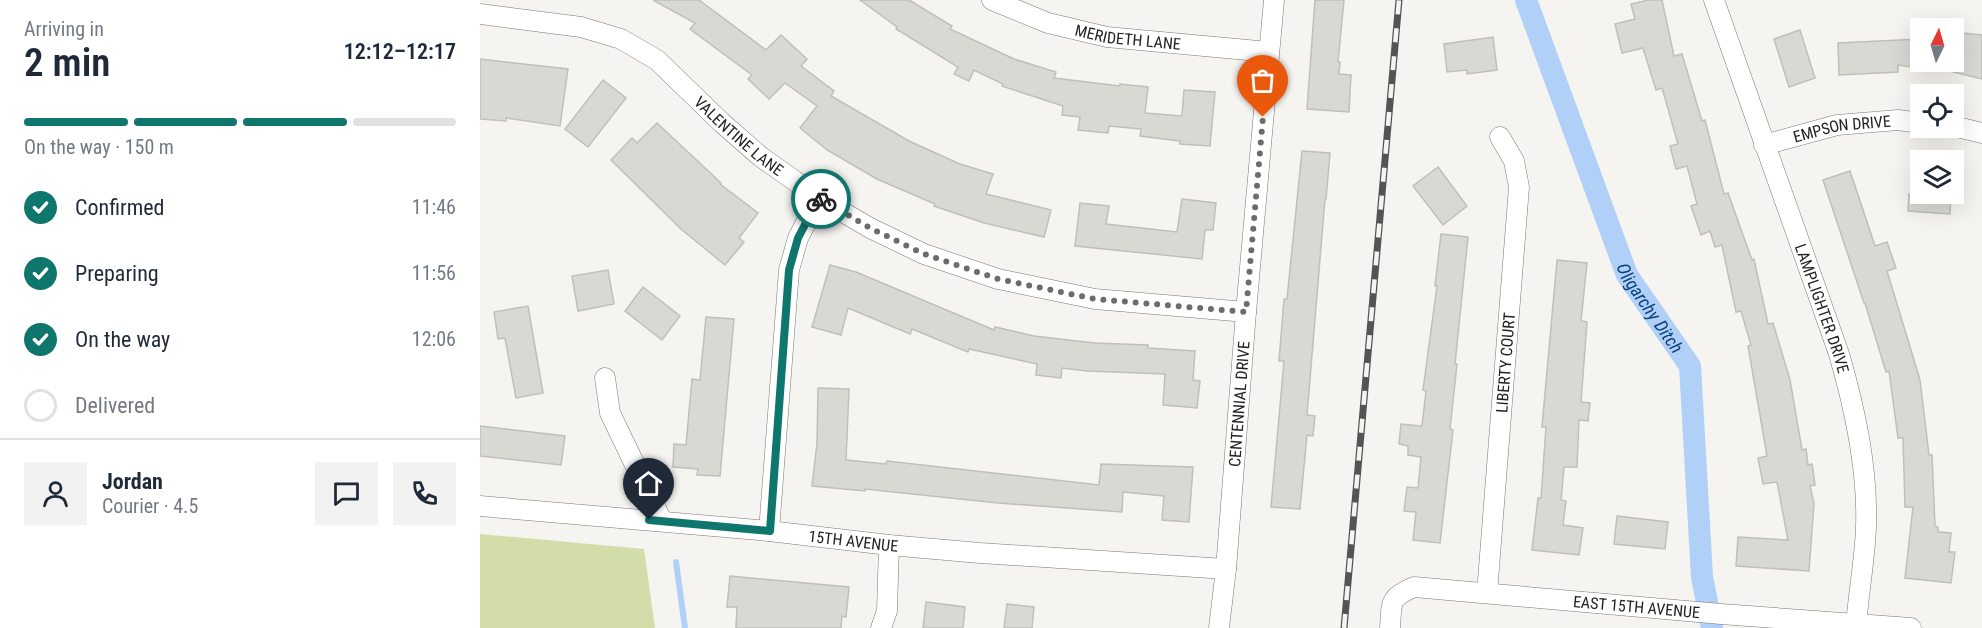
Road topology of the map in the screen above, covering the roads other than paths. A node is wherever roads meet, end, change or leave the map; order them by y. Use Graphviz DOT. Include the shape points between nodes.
graph roads {
  1 [pos="992,0"];
  2 [pos="1274,0"];
  3 [pos="1714,0"];
  4 [pos="480,14"];
  5 [pos="1269,52"];
  6 [pos="1910,122"];
  7 [pos="1964,129"];
  8 [pos="1982,133"];
  9 [pos="1500,137"];
  10 [pos="1764,145"];
  11 [pos="819,198"];
  12 [pos="1246,312"];
  13 [pos="605,378"];
  14 [pos="480,506"];
  15 [pos="662,521"];
  16 [pos="770,531"];
  17 [pos="889,545"];
  18 [pos="1226,569"];
  19 [pos="1487,593"];
  20 [pos="1856,626"];
  21 [pos="881,628"];
  22 [pos="1219,628"];
  23 [pos="1390,628"];
  24 [pos="1911,628"];
  1 -- 5 [label="street, MERIDETH LANE" via="1048,23 1107,37"];
  2 -- 5 [label="street, CENTENNIAL DRIVE"];
  3 -- 10 [label="street, LAMPLIGHTER DRIVE"];
  4 -- 11 [label="street, VALENTINE LANE" via="581,27 621,39 657,60 761,157"];
  5 -- 12 [label="street, CENTENNIAL DRIVE"];
  6 -- 10 [label="street, EMPSON DRIVE" via="1838,125"];
  7 -- 8 [label="street"];
  9 -- 19 [label="street, LIBERTY COURT" via="1514,161 1519,187"];
  10 -- 20 [label="street, LAMPLIGHTER DRIVE" via="1849,387 1862,456 1866,527"];
  11 -- 12 [label="street, VALENTINE LANE" via="924,254 998,279 1095,299"];
  11 -- 16 [label="street" via="798,238 789,270"];
  12 -- 18 [label="street, CENTENNIAL DRIVE"];
  13 -- 15 [label="street" via="610,413"];
  14 -- 15 [label="street, 15TH AVENUE"];
  15 -- 16 [label="street, 15TH AVENUE"];
  16 -- 17 [label="street, 15TH AVENUE"];
  17 -- 18 [label="street, 15TH AVENUE"];
  17 -- 21 [label="street" via="887,611"];
  18 -- 22 [label="street, CENTENNIAL DRIVE"];
  19 -- 20 [label="street, EAST 15TH AVENUE"];
  19 -- 23 [label="street, EAST 15TH AVENUE" via="1414,587 1399,593 1392,602"];
  20 -- 24 [label="street, EAST 15TH AVENUE"];
}
